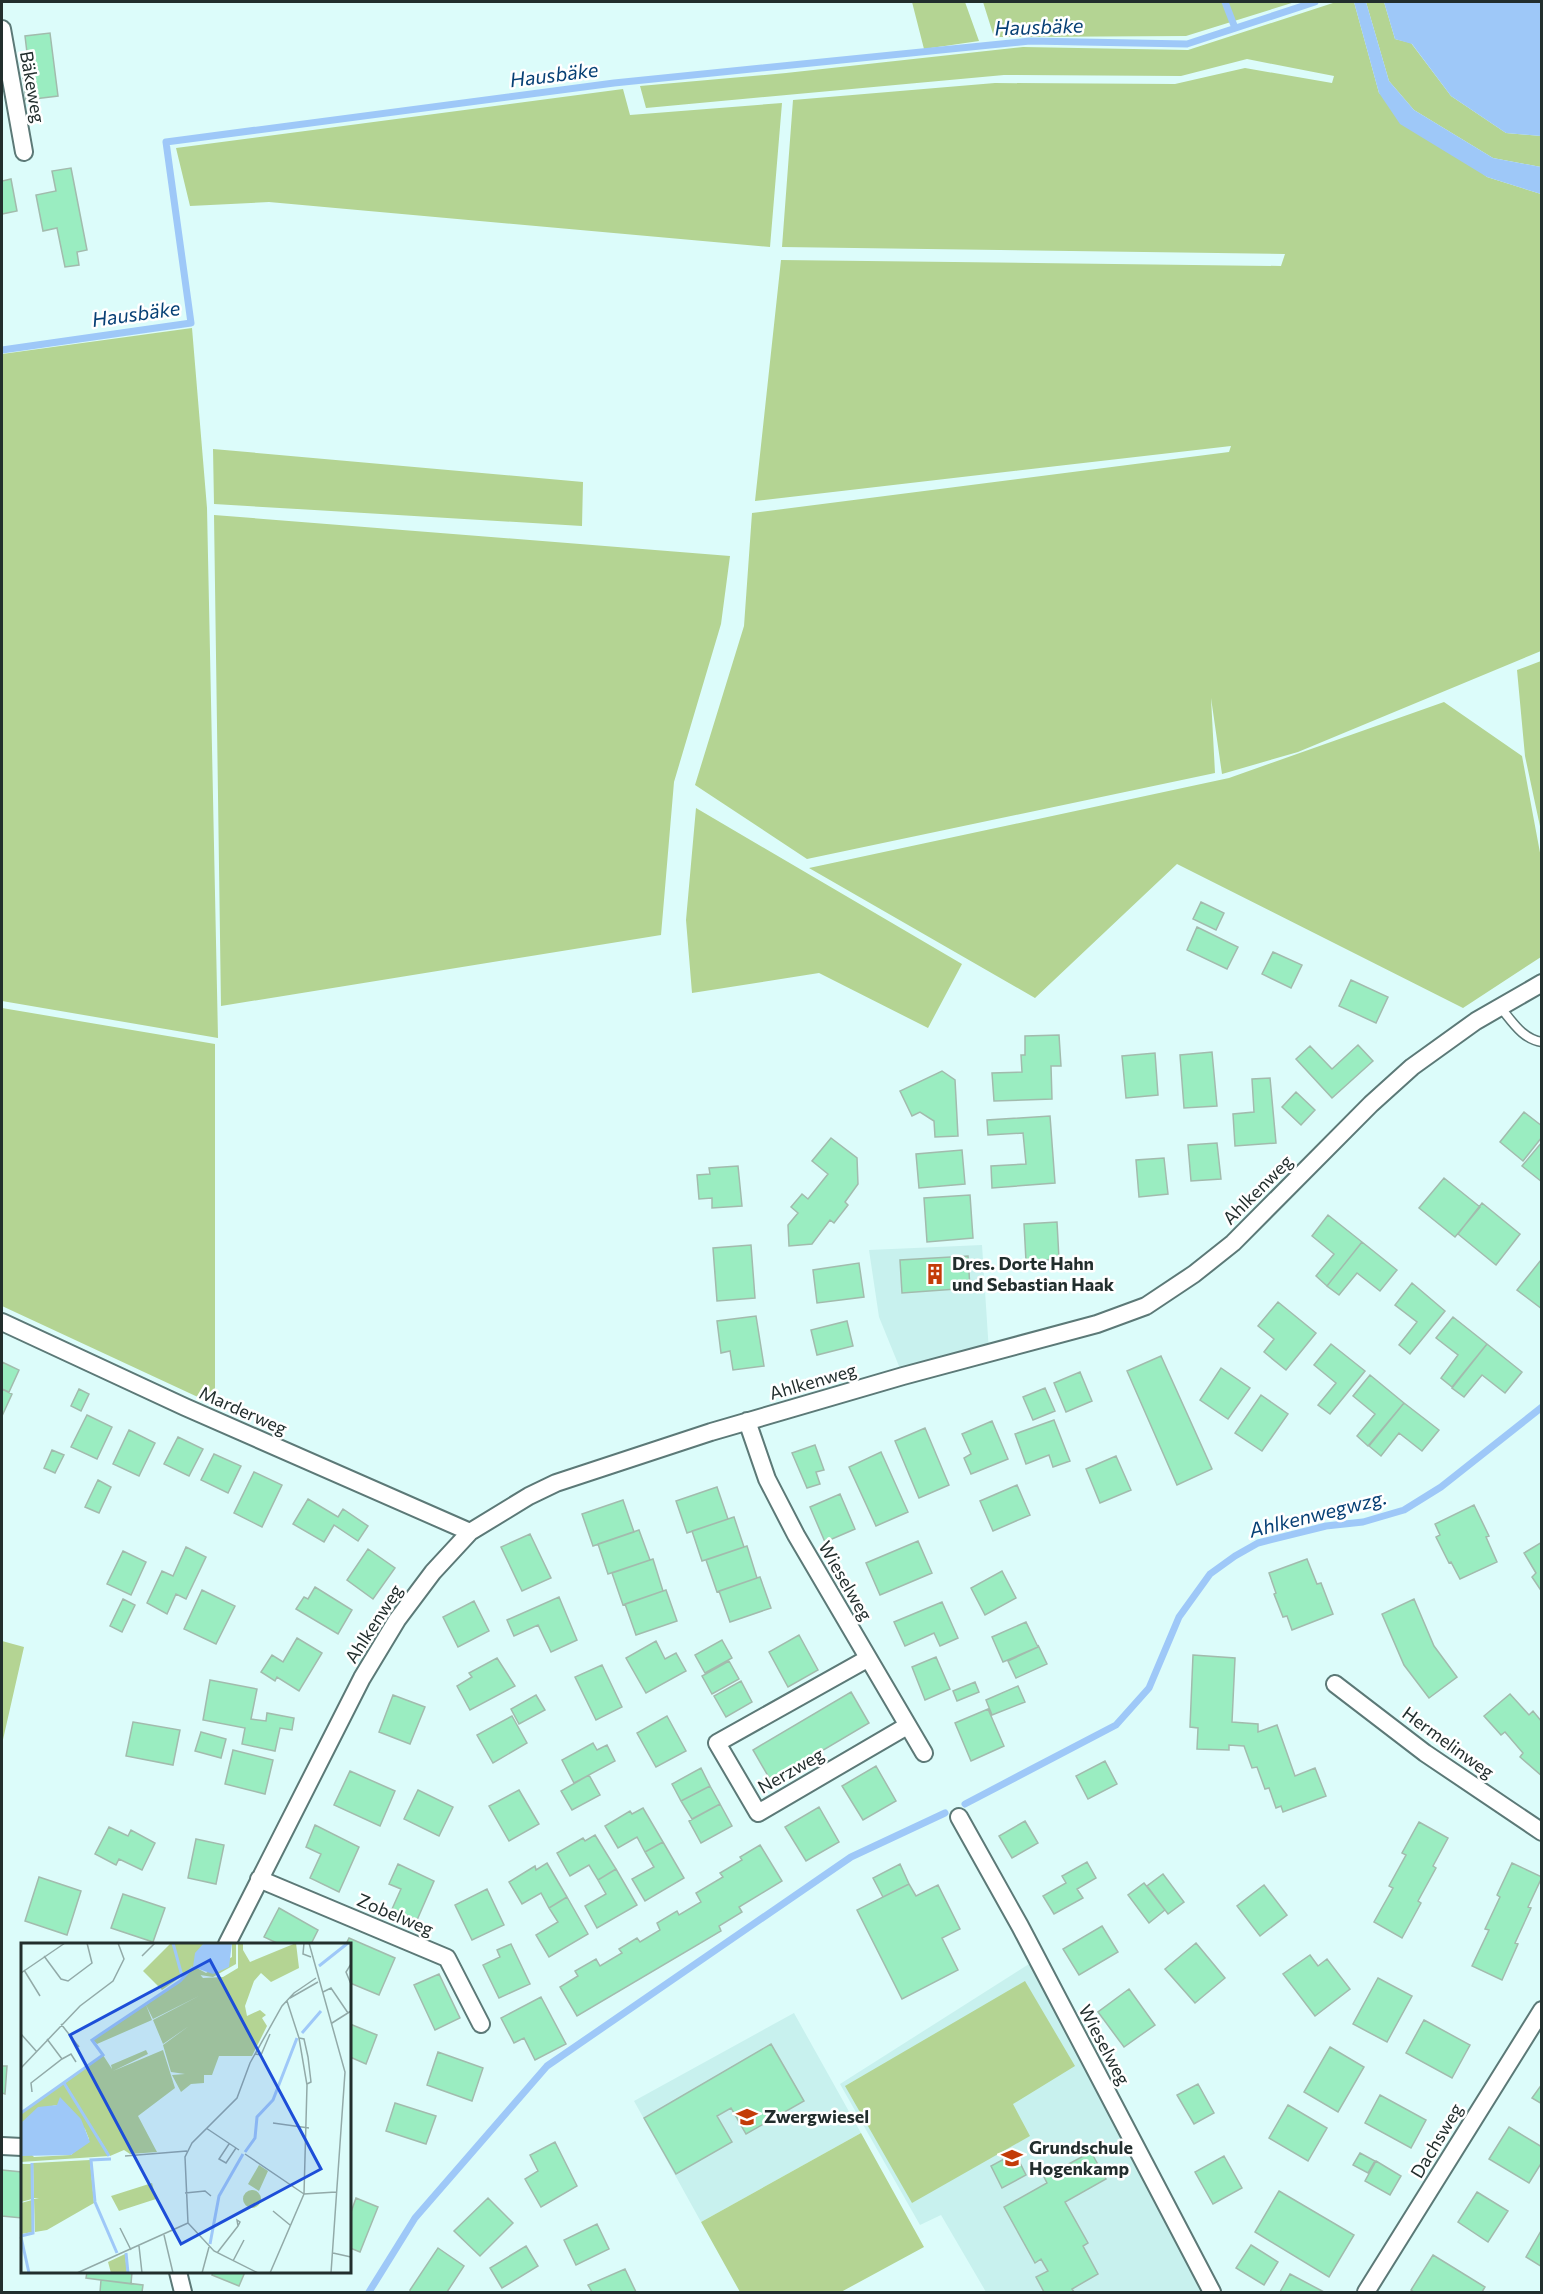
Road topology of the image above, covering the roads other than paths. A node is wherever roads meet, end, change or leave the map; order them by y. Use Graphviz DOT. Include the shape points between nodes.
graph roads {
  1 [pos="2,29"];
  2 [pos="24,152"];
  3 [pos="1542,983"];
  4 [pos="1500,1007"];
  5 [pos="1542,1042"];
  6 [pos="2,1322"];
  7 [pos="747,1421"];
  8 [pos="470,1532"];
  9 [pos="867,1659"];
  10 [pos="1335,1684"];
  11 [pos="907,1726"];
  12 [pos="924,1753"];
  13 [pos="959,1818"];
  14 [pos="1542,1832"];
  15 [pos="259,1879"];
  16 [pos="227,1943"];
  17 [pos="1542,2010"];
  18 [pos="481,2024"];
  19 [pos="2,2146"];
  20 [pos="21,2147"];
  21 [pos="178,2273"];
  22 [pos="183,2292"];
  23 [pos="1212,2292"];
  24 [pos="1366,2292"];
  1 -- 2 [label="street, Bäkeweg"];
  3 -- 4 [label="street, Ahlkenweg"];
  4 -- 5 [label="lane" via="1521,1032"];
  4 -- 7 [label="street, Ahlkenweg" via="1413,1066 1233,1243 1146,1306 1097,1324"];
  6 -- 8 [label="street, Marderweg"];
  7 -- 8 [label="street, Ahlkenweg" via="556,1483"];
  7 -- 9 [label="street, Wieselweg" via="767,1479"];
  8 -- 15 [label="street, Ahlkenweg" via="432,1572 397,1620 362,1678"];
  9 -- 11 [label="street, Wieselweg"];
  9 -- 11 [label="street, Nerzweg" via="717,1743 758,1814"];
  10 -- 14 [label="street, Hermelinweg" via="1425,1753"];
  11 -- 12 [label="street, Wieselweg"];
  13 -- 23 [label="street, Wieselweg"];
  15 -- 16 [label="street, Ahlkenweg"];
  15 -- 18 [label="street, Zobelweg" via="447,1958"];
  17 -- 24 [label="street, Dachsweg"];
  19 -- 20 [label="street"];
  21 -- 22 [label="street"];
}
